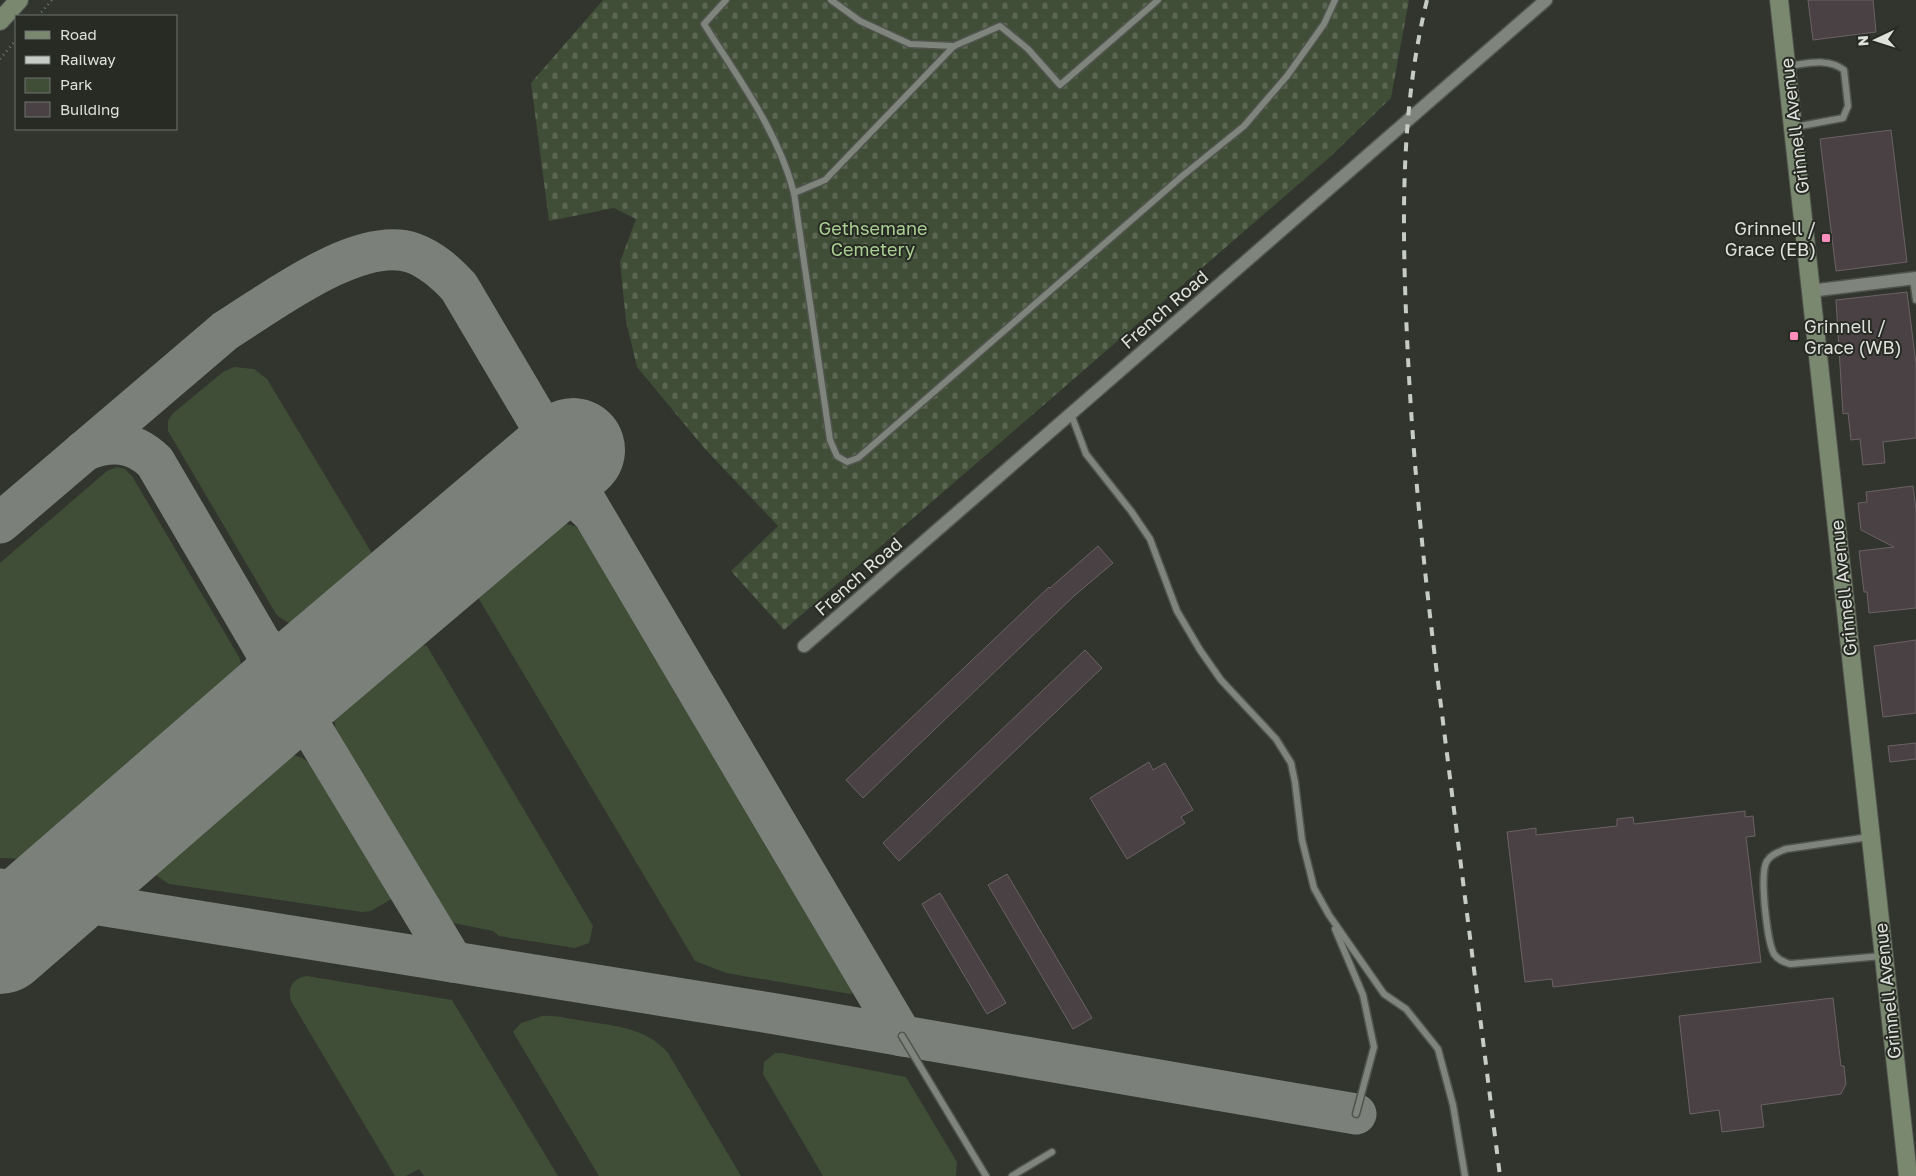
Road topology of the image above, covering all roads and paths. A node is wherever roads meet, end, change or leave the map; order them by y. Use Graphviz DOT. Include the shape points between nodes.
graph roads {
  1 [pos="20,0"];
  2 [pos="52,0"];
  3 [pos="726,0"];
  4 [pos="831,0"];
  5 [pos="1158,0"];
  6 [pos="1336,0"];
  7 [pos="1546,0"];
  8 [pos="1779,0"];
  9 [pos="39,15"];
  10 [pos="0,21"];
  11 [pos="15,41"];
  12 [pos="954,46"];
  13 [pos="0,58"];
  14 [pos="1787,66"];
  15 [pos="1794,128"];
  16 [pos="794,193"];
  17 [pos="1915,278"];
  18 [pos="1810,291"];
  19 [pos="1916,300"];
  20 [pos="1070,414"];
  21 [pos="804,646"];
  22 [pos="1870,837"];
  23 [pos="1329,915"];
  24 [pos="1883,956"];
  25 [pos="902,1036"];
  26 [pos="1356,1114"];
  27 [pos="1910,1140"];
  28 [pos="1052,1152"];
  29 [pos="986,1176"];
  30 [pos="1012,1176"];
  31 [pos="1465,1176"];
  32 [pos="1908,1176"];
  1 -- 10 [label="street"];
  2 -- 9 [label="path"];
  3 -- 16 [label="lane" via="704,24 770,130 787,166"];
  4 -- 12 [label="lane" via="860,21 910,44"];
  5 -- 12 [label="lane" via="1060,85 1028,49 1000,26"];
  6 -- 16 [label="lane" via="1324,24 1287,76 1244,126 858,458 847,462 837,456 830,440"];
  7 -- 20 [label="street, French Road"];
  8 -- 14 [label="street, Grinnell Avenue"];
  11 -- 13 [label="path"];
  12 -- 16 [label="lane" via="825,180"];
  14 -- 15 [label="street, Grinnell Avenue"];
  14 -- 15 [label="lane" via="1820,62 1836,64 1844,70 1848,106 1843,118"];
  15 -- 18 [label="street, Grinnell Avenue"];
  17 -- 18 [label="street"];
  17 -- 19 [label="lane"];
  18 -- 22 [label="street, Grinnell Avenue"];
  20 -- 21 [label="street, French Road"];
  20 -- 23 [label="lane" via="1086,454 1150,539 1177,611 1200,650 1221,680 1276,739 1291,763 1306,860 1314,888"];
  22 -- 24 [label="street, Grinnell Avenue"];
  22 -- 24 [label="lane" via="1786,849 1766,862 1763,876 1769,939 1774,954 1790,964"];
  23 -- 26 [label="lane" via="1363,995 1374,1047"];
  23 -- 31 [label="lane" via="1384,994 1406,1010 1438,1049 1453,1105"];
  24 -- 27 [label="street, Grinnell Avenue"];
  25 -- 29 [label="lane"];
  27 -- 32 [label="street, Grinnell Avenue"];
  28 -- 30 [label="lane"];
}
